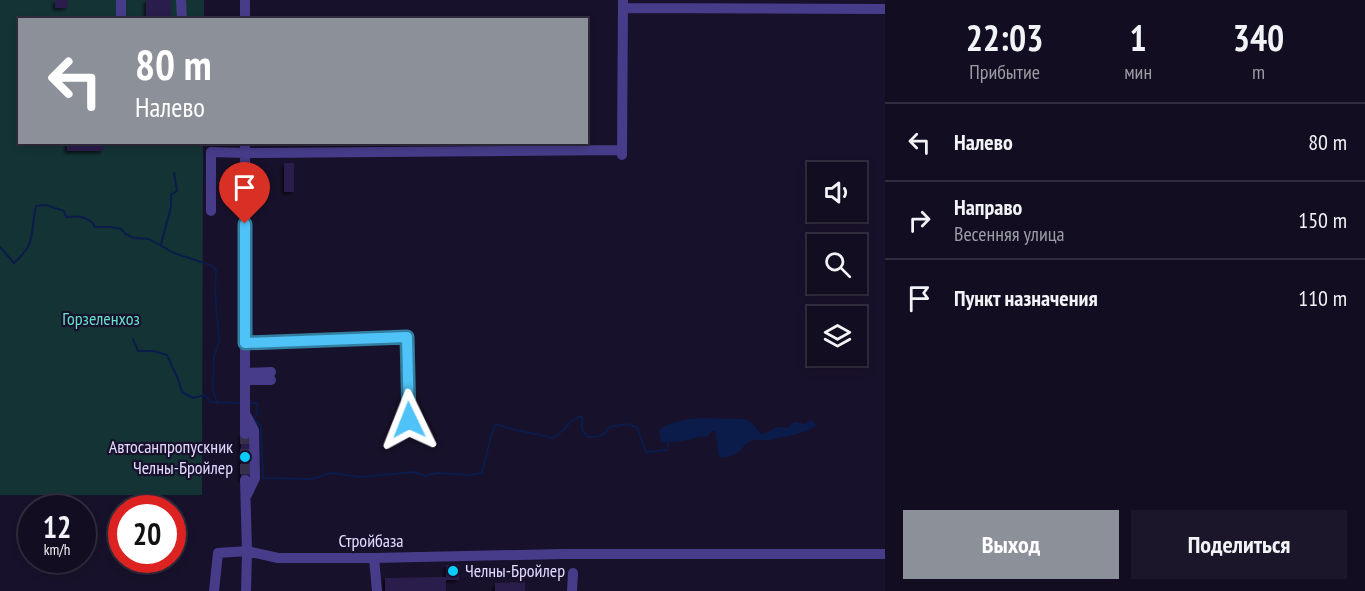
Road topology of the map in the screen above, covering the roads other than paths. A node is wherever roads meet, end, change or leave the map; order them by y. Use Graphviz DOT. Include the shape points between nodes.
graph roads {
  1 [pos="120,0"];
  2 [pos="181,0"];
  3 [pos="245,0"];
  4 [pos="623,4"];
  5 [pos="885,9"];
  6 [pos="121,18"];
  7 [pos="182,18"];
  8 [pos="245,18"];
  9 [pos="245,148"];
  10 [pos="211,211"];
  11 [pos="245,343"];
  12 [pos="245,376"];
  13 [pos="271,376"];
  14 [pos="245,409"];
  15 [pos="409,420"];
  16 [pos="245,434"];
  17 [pos="245,482"];
  18 [pos="245,498"];
  19 [pos="247,551"];
  20 [pos="885,554"];
  21 [pos="374,558"];
  22 [pos="573,573"];
  23 [pos="214,591"];
  24 [pos="246,591"];
  25 [pos="377,591"];
  26 [pos="572,591"];
  1 -- 6 [label="street"];
  2 -- 7 [label="street"];
  3 -- 8 [label="street"];
  4 -- 5 [label="street"];
  4 -- 9 [label="street" via="622,153"];
  9 -- 10 [label="street" via="211,152"];
  9 -- 11 [label="street"];
  11 -- 12 [label="street"];
  11 -- 15 [label="street" via="407,337"];
  12 -- 13 [label="street"];
  12 -- 14 [label="street"];
  14 -- 16 [label="street"];
  14 -- 18 [label="street" via="254,430 255,478"];
  17 -- 18 [label="street"];
  18 -- 19 [label="street"];
  19 -- 21 [label="street, Стройбаза" via="278,558"];
  19 -- 23 [label="street, Стройбаза" via="218,553"];
  19 -- 24 [label="street"];
  20 -- 21 [label="street, Стройбаза"];
  21 -- 25 [label="street"];
  22 -- 26 [label="street"];
}
